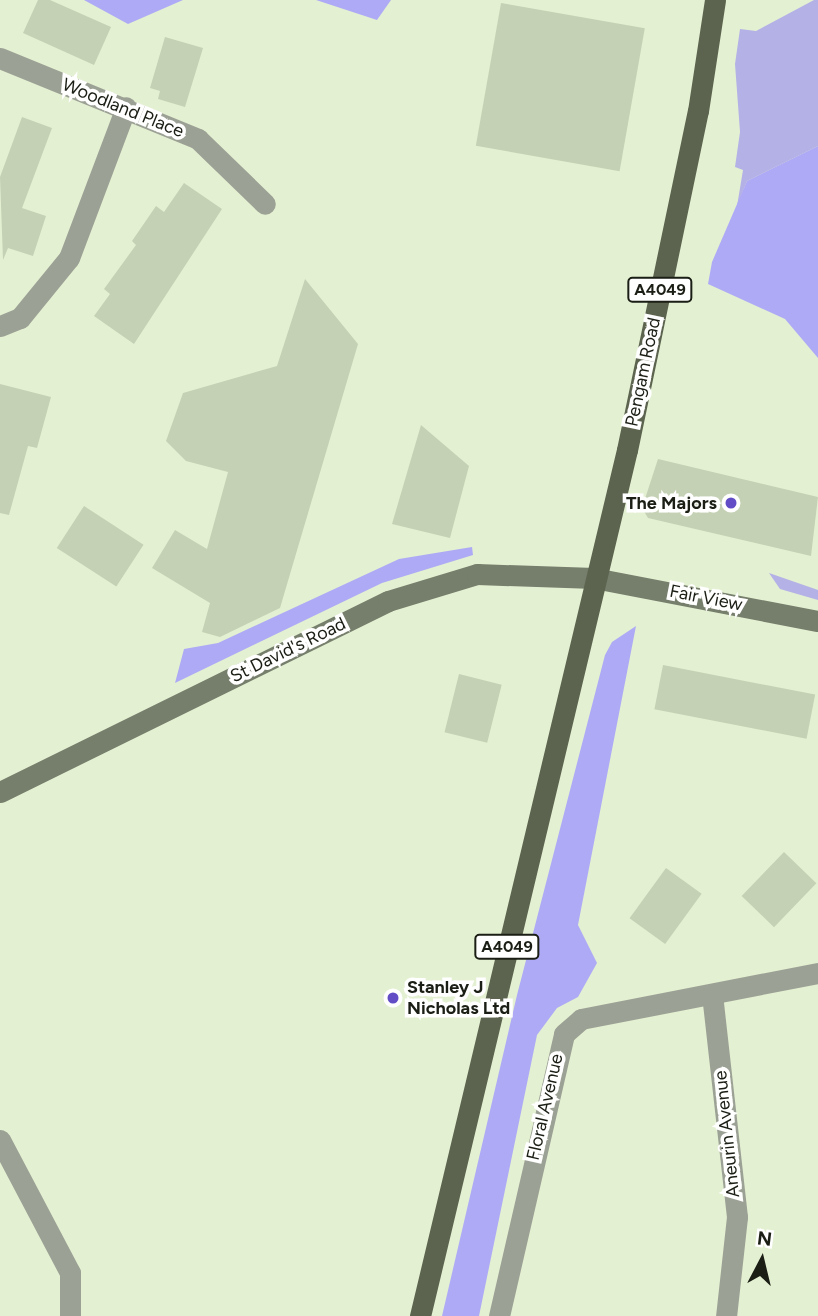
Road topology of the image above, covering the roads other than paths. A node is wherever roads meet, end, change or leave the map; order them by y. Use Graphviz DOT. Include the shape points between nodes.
graph roads {
  1 [pos="715,0"];
  2 [pos="0,58"];
  3 [pos="126,107"];
  4 [pos="265,204"];
  5 [pos="0,326"];
  6 [pos="594,578"];
  7 [pos="818,621"];
  8 [pos="0,792"];
  9 [pos="818,973"];
  10 [pos="712,994"];
  11 [pos="0,1140"];
  12 [pos="70,1316"];
  13 [pos="420,1316"];
  14 [pos="499,1316"];
  15 [pos="726,1316"];
  1 -- 6 [label="main road, Pengam Road / A4049" via="698,110 633,422"];
  2 -- 3 [label="street, Woodland Place"];
  3 -- 4 [label="street, Woodland Place" via="198,139"];
  3 -- 5 [label="street" via="69,258 20,318"];
  6 -- 7 [label="main road, Fair View"];
  6 -- 8 [label="main road, St David's Road" via="477,574 388,601"];
  6 -- 13 [label="main road, A4049"];
  9 -- 10 [label="street, Floral Avenue"];
  10 -- 14 [label="street, Floral Avenue" via="581,1019 564,1034"];
  10 -- 15 [label="street, Aneurin Avenue" via="737,1217"];
  11 -- 12 [label="street" via="70,1273"];
}
